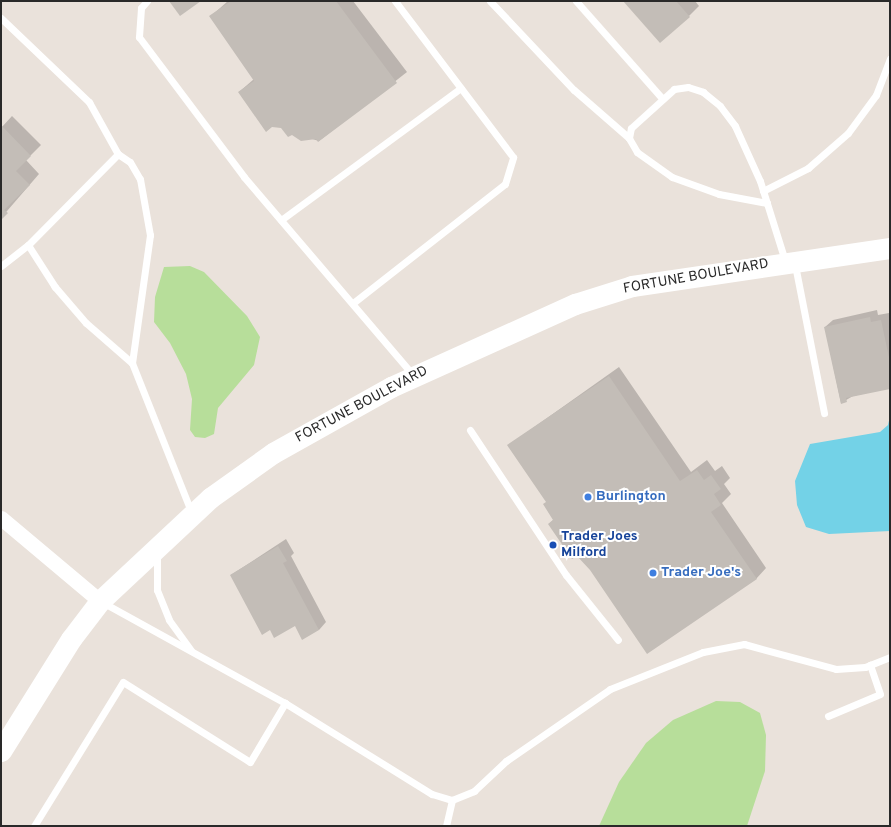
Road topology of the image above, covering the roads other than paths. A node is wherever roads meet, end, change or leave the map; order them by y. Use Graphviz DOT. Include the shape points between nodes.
graph roads {
  1 [pos="147,1"];
  2 [pos="395,1"];
  3 [pos="490,1"];
  4 [pos="576,1"];
  5 [pos="1,18"];
  6 [pos="890,59"];
  7 [pos="461,88"];
  8 [pos="661,97"];
  9 [pos="629,138"];
  10 [pos="118,154"];
  11 [pos="763,191"];
  12 [pos="767,203"];
  13 [pos="280,220"];
  14 [pos="28,245"];
  15 [pos="890,248"];
  16 [pos="790,261"];
  17 [pos="1,266"];
  18 [pos="352,303"];
  19 [pos="132,363"];
  20 [pos="414,376"];
  21 [pos="824,413"];
  22 [pos="470,430"];
  23 [pos="192,514"];
  24 [pos="1,518"];
  25 [pos="157,545"];
  26 [pos="100,601"];
  27 [pos="618,640"];
  28 [pos="192,652"];
  29 [pos="890,657"];
  30 [pos="870,665"];
  31 [pos="286,703"];
  32 [pos="828,716"];
  33 [pos="1,751"];
  34 [pos="452,800"];
  35 [pos="34,826"];
  36 [pos="446,826"];
  1 -- 13 [label="lane" via="141,8 139,37"];
  2 -- 7 [label="lane"];
  3 -- 9 [label="lane" via="574,90"];
  4 -- 8 [label="lane"];
  5 -- 10 [label="lane" via="89,102"];
  6 -- 11 [label="lane" via="876,95 848,133 808,168"];
  7 -- 13 [label="lane"];
  7 -- 18 [label="lane" via="513,157 505,184"];
  8 -- 9 [label="lane" via="631,128"];
  8 -- 11 [label="lane" via="674,89 688,87 703,92 720,106 735,126"];
  9 -- 12 [label="lane" via="637,152 672,177 714,193"];
  10 -- 14 [label="lane"];
  10 -- 19 [label="lane" via="130,162 140,179 150,235"];
  11 -- 12 [label="lane"];
  12 -- 16 [label="lane"];
  13 -- 18 [label="lane"];
  14 -- 17 [label="lane"];
  14 -- 19 [label="lane" via="55,287 86,323"];
  15 -- 16 [label="main road, FORTUNE BOULEVARD"];
  16 -- 20 [label="main road, FORTUNE BOULEVARD" via="632,286 575,304"];
  16 -- 21 [label="lane"];
  18 -- 20 [label="lane"];
  19 -- 23 [label="lane"];
  20 -- 23 [label="main road, FORTUNE BOULEVARD" via="273,453"];
  22 -- 27 [label="lane" via="566,575"];
  23 -- 25 [label="main road, FORTUNE BOULEVARD"];
  24 -- 26 [label="street"];
  25 -- 26 [label="main road, FORTUNE BOULEVARD"];
  25 -- 28 [label="lane" via="157,590 169,620"];
  26 -- 28 [label="lane"];
  26 -- 33 [label="main road, FORTUNE BOULEVARD" via="71,639"];
  28 -- 31 [label="lane"];
  29 -- 30 [label="lane"];
  30 -- 32 [label="lane" via="880,694"];
  30 -- 34 [label="lane" via="836,669 744,644 703,652 610,689 506,761 474,790"];
  31 -- 34 [label="lane" via="432,794"];
  31 -- 35 [label="lane" via="250,762 123,682"];
  34 -- 36 [label="lane"];
}
